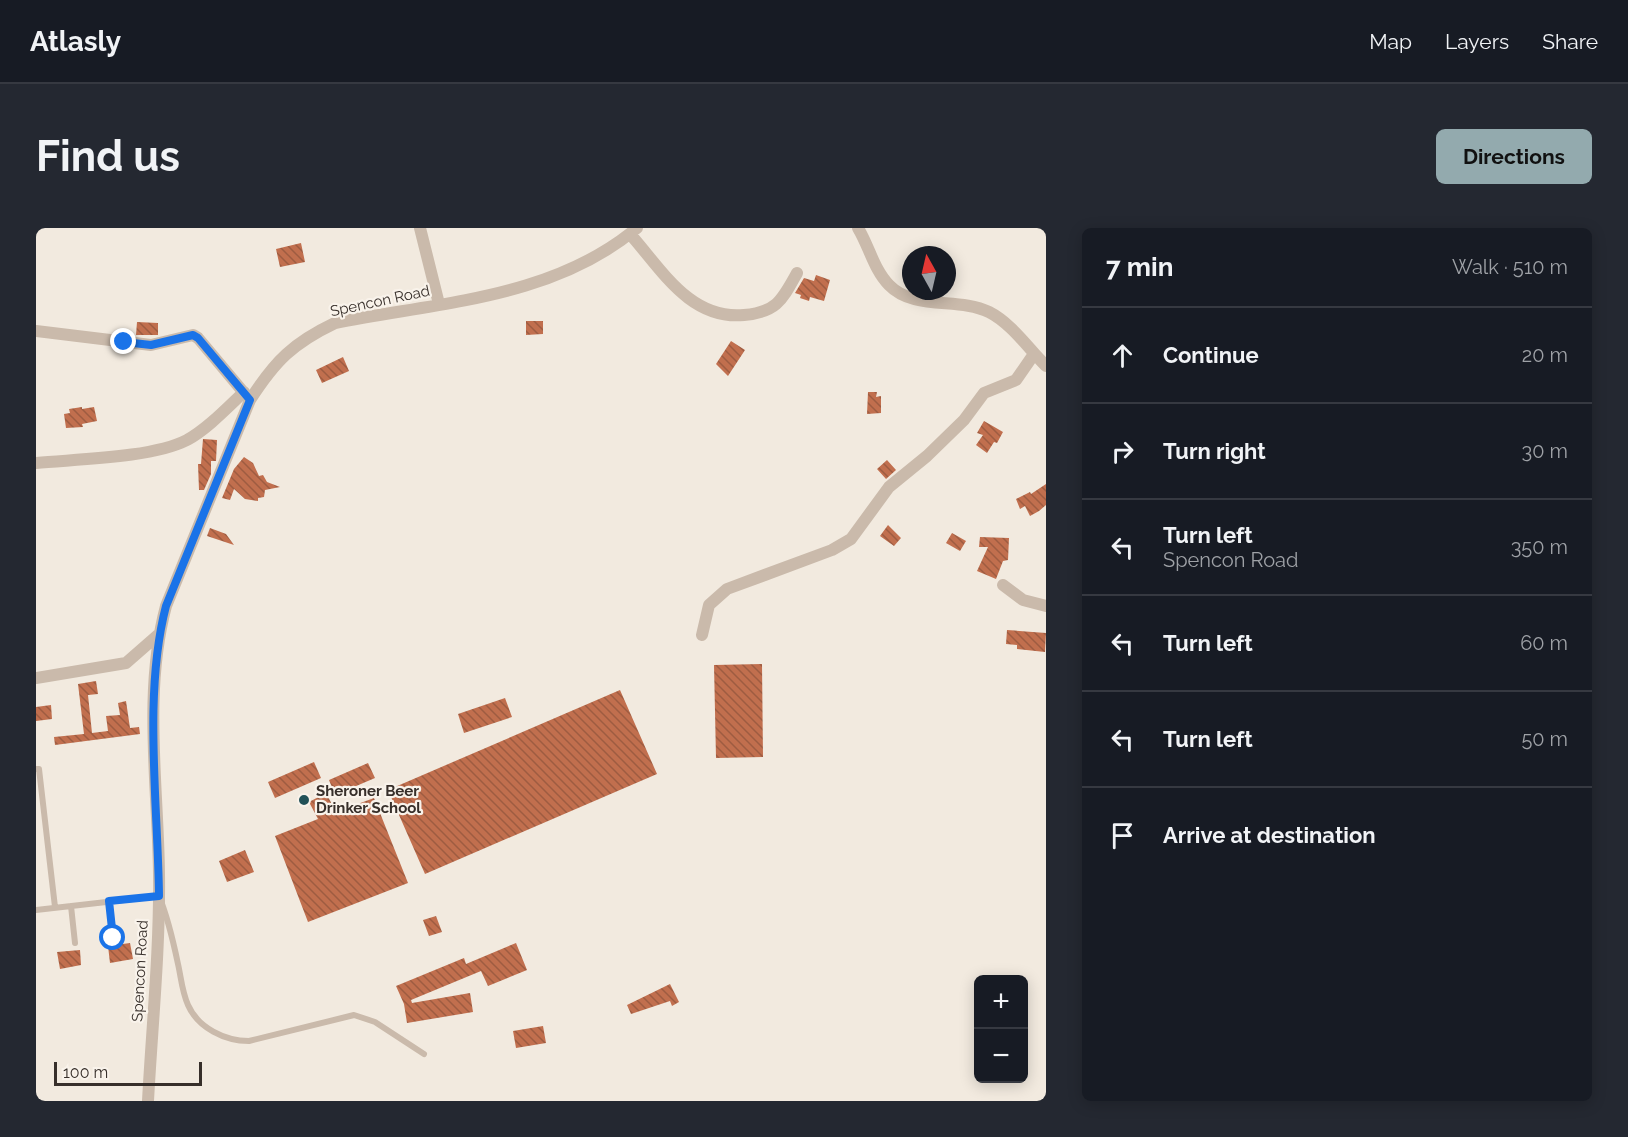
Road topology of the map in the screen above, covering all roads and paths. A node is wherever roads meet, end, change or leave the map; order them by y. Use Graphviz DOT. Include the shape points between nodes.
graph roads {
  1 [pos="420,228"];
  2 [pos="858,228"];
  3 [pos="634,231"];
  4 [pos="797,273"];
  5 [pos="438,304"];
  6 [pos="36,331"];
  7 [pos="1034,354"];
  8 [pos="1046,366"];
  9 [pos="247,396"];
  10 [pos="36,463"];
  11 [pos="1003,585"];
  12 [pos="1046,606"];
  13 [pos="158,635"];
  14 [pos="702,635"];
  15 [pos="36,678"];
  16 [pos="36,769"];
  17 [pos="159,896"];
  18 [pos="109,901"];
  19 [pos="71,906"];
  20 [pos="55,907"];
  21 [pos="36,910"];
  22 [pos="113,938"];
  23 [pos="75,943"];
  24 [pos="424,1054"];
  25 [pos="148,1101"];
  1 -- 5 [label="street"];
  2 -- 7 [label="street" via="889,285 917,299 977,307 991,313"];
  3 -- 4 [label="street" via="681,293 709,312 739,315 771,309 782,300"];
  3 -- 5 [label="street, Spencon Road" via="591,261 543,282"];
  5 -- 9 [label="street, Spencon Road" via="335,323 309,335 269,369"];
  6 -- 9 [label="street" via="151,345 193,335"];
  7 -- 8 [label="street"];
  7 -- 14 [label="street" via="1016,380 984,393 964,420 890,487 851,539 832,550 727,589 709,605"];
  9 -- 10 [label="street" via="176,444 142,452"];
  9 -- 13 [label="street, Spencon Road"];
  11 -- 12 [label="street" via="1023,600"];
  13 -- 15 [label="street" via="126,663"];
  13 -- 17 [label="street, Spencon Road" via="154,700"];
  16 -- 20 [label="lane"];
  17 -- 18 [label="lane"];
  17 -- 24 [label="lane" via="188,1006 207,1028 234,1041 249,1041 338,1017 363,1016"];
  17 -- 25 [label="street, Spencon Road"];
  18 -- 19 [label="lane"];
  18 -- 22 [label="lane"];
  19 -- 20 [label="lane"];
  19 -- 23 [label="lane"];
  20 -- 21 [label="lane"];
}
